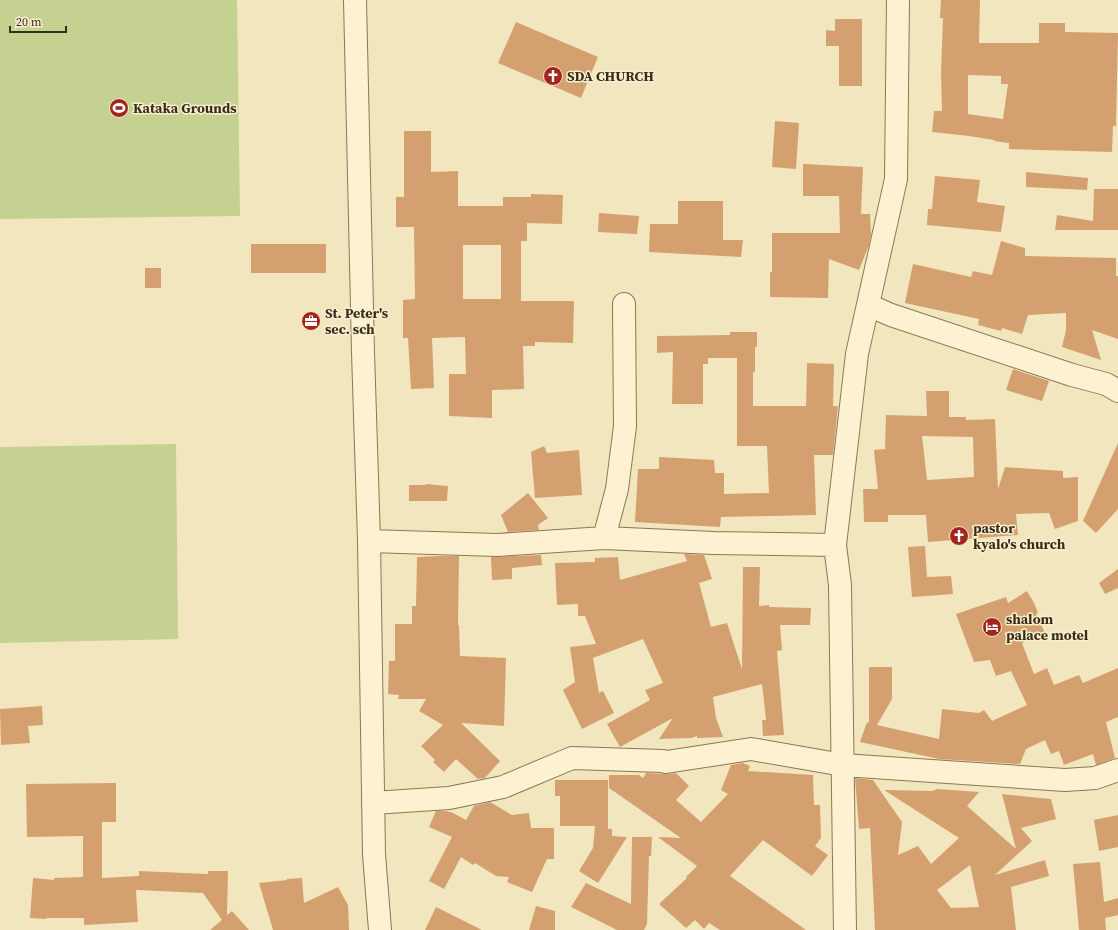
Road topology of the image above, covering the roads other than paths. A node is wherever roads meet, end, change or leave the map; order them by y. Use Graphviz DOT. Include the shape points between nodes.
graph roads {
  1 [pos="355,0"];
  2 [pos="898,0"];
  3 [pos="624,304"];
  4 [pos="868,304"];
  5 [pos="1118,391"];
  6 [pos="604,538"];
  7 [pos="369,541"];
  8 [pos="835,545"];
  9 [pos="843,765"];
  10 [pos="1118,770"];
  11 [pos="373,803"];
  12 [pos="380,930"];
  13 [pos="845,930"];
  1 -- 7 [label="street"];
  2 -- 4 [label="street" via="896,179"];
  3 -- 6 [label="street" via="625,426 617,489"];
  4 -- 5 [label="street" via="899,318 1106,384"];
  4 -- 8 [label="street" via="857,354"];
  6 -- 7 [label="street" via="497,545"];
  6 -- 8 [label="street"];
  7 -- 11 [label="street"];
  8 -- 9 [label="street" via="840,585"];
  9 -- 10 [label="street" via="1065,780 1095,778"];
  9 -- 11 [label="street" via="751,749 666,762 572,758 503,787 449,798"];
  9 -- 13 [label="street"];
  11 -- 12 [label="street"];
}
